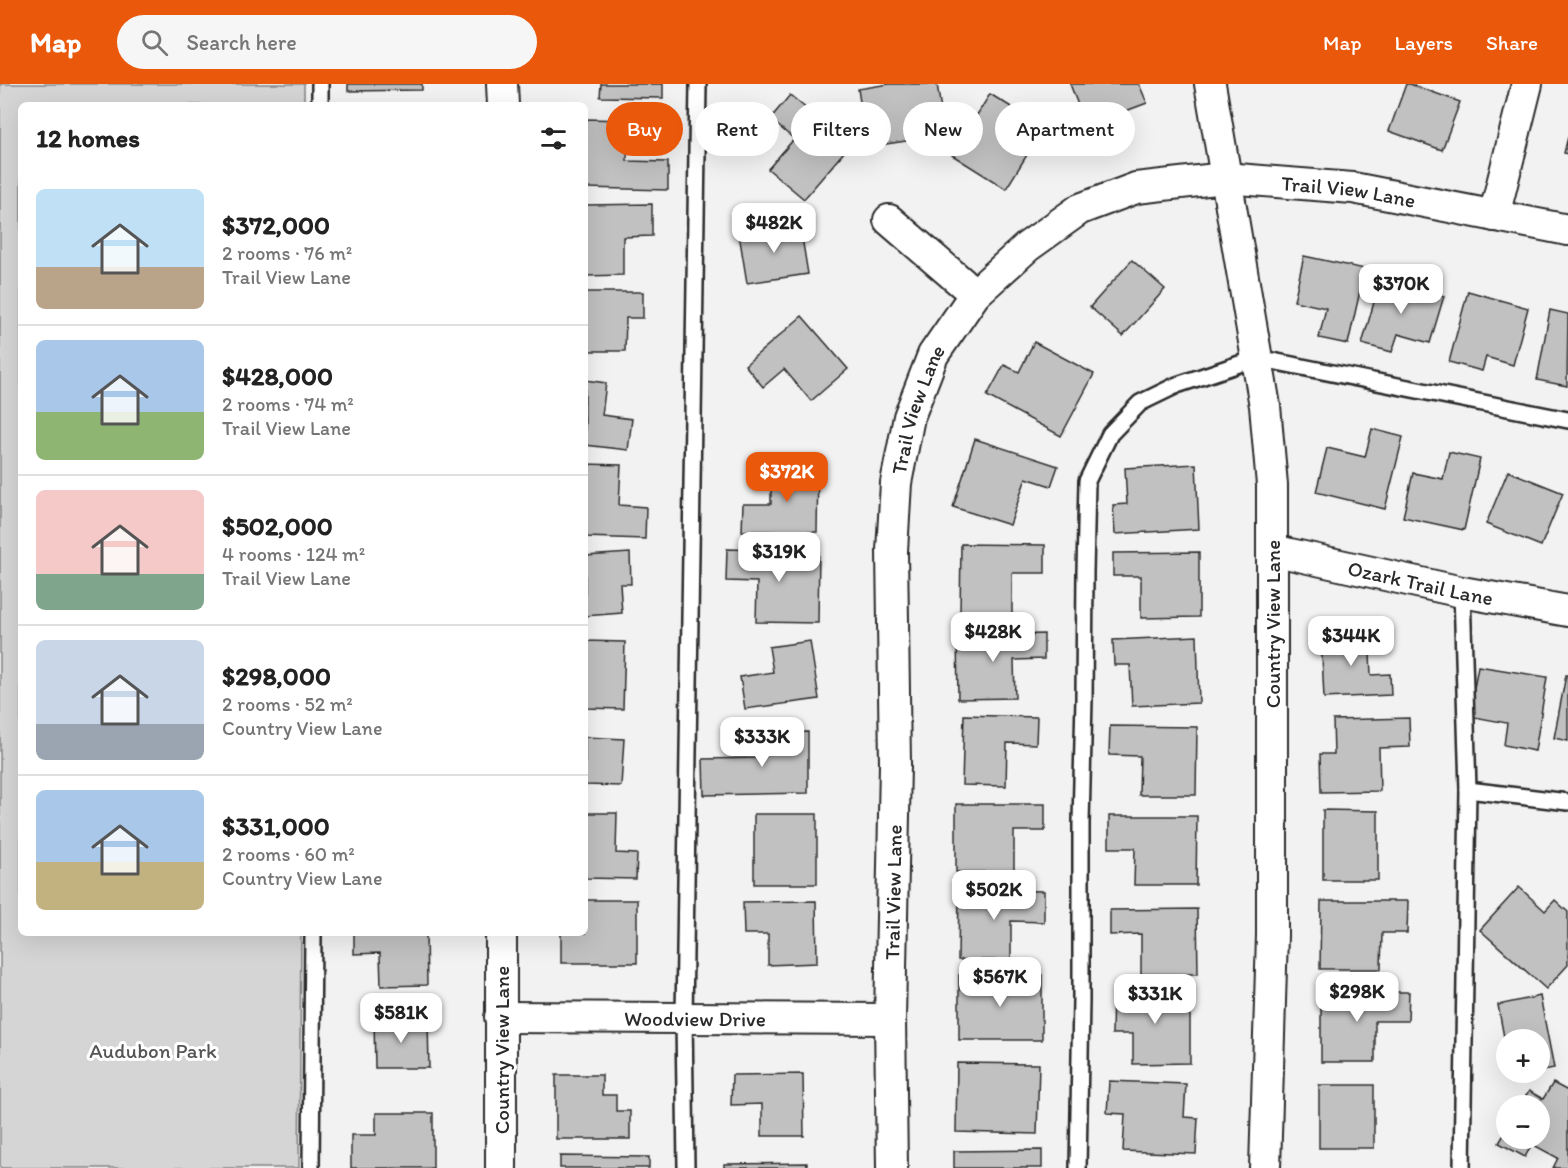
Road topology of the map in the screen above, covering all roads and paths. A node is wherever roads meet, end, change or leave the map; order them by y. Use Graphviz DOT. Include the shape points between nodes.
graph roads {
  1 [pos="320,84"];
  2 [pos="502,84"];
  3 [pos="698,84"];
  4 [pos="1210,84"];
  5 [pos="1527,84"];
  6 [pos="320,102"];
  7 [pos="503,102"];
  8 [pos="1225,178"];
  9 [pos="1494,216"];
  10 [pos="889,220"];
  11 [pos="1568,230"];
  12 [pos="975,294"];
  13 [pos="1257,358"];
  14 [pos="1568,420"];
  15 [pos="1272,550"];
  16 [pos="1462,592"];
  17 [pos="1568,612"];
  18 [pos="1468,790"];
  19 [pos="1568,802"];
  20 [pos="313,936"];
  21 [pos="501,936"];
  22 [pos="500,1017"];
  23 [pos="684,1018"];
  24 [pos="890,1019"];
  25 [pos="311,1168"];
  26 [pos="501,1168"];
  27 [pos="686,1168"];
  28 [pos="892,1168"];
  29 [pos="1078,1168"];
  30 [pos="1265,1168"];
  31 [pos="1462,1168"];
  1 -- 6 [label="lane"];
  2 -- 7 [label="street"];
  3 -- 23 [label="lane"];
  4 -- 8 [label="street, Country View Lane"];
  5 -- 9 [label="street"];
  8 -- 9 [label="street, Trail View Lane" via="1353,188"];
  8 -- 12 [label="street, Trail View Lane" via="1136,188 1080,209 1028,247"];
  8 -- 13 [label="street, Country View Lane"];
  9 -- 11 [label="street, Trail View Lane"];
  10 -- 12 [label="street"];
  12 -- 24 [label="street, Trail View Lane" via="933,355 909,417 896,483 892,551 895,764"];
  13 -- 14 [label="lane"];
  13 -- 15 [label="street, Country View Lane" via="1272,485"];
  13 -- 29 [label="lane" via="1177,385 1140,403 1110,434 1087,481"];
  15 -- 16 [label="street, Ozark Trail Lane"];
  15 -- 30 [label="street, Country View Lane" via="1272,935"];
  16 -- 17 [label="street, Ozark Trail Lane"];
  16 -- 18 [label="lane"];
  18 -- 19 [label="lane"];
  18 -- 31 [label="lane"];
  20 -- 25 [label="lane"];
  21 -- 22 [label="street, Country View Lane"];
  22 -- 23 [label="street, Woodview Drive"];
  22 -- 26 [label="street, Country View Lane"];
  23 -- 24 [label="street, Woodview Drive"];
  23 -- 27 [label="lane"];
  24 -- 28 [label="street, Trail View Lane"];
}
